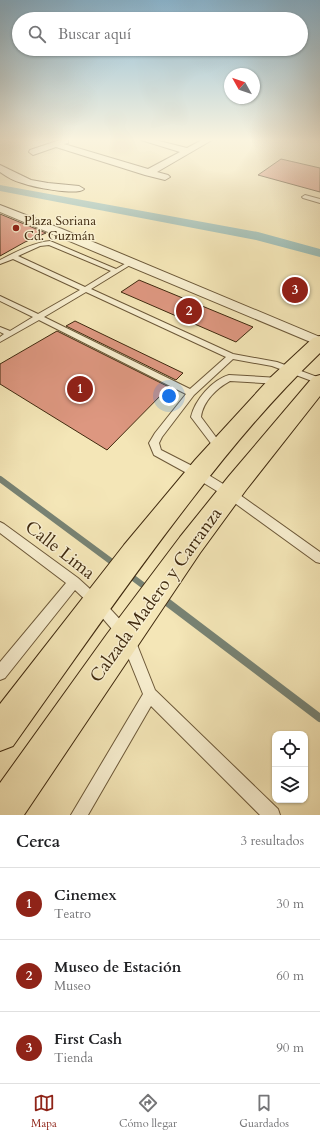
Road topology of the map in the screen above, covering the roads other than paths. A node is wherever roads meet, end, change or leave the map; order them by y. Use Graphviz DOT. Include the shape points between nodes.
graph roads {
  1 [pos="18,178"];
  2 [pos="79,189"];
  3 [pos="305,197"];
  4 [pos="320,201"];
  5 [pos="0,204"];
  6 [pos="0,208"];
  7 [pos="12,256"];
  8 [pos="0,262"];
  9 [pos="132,262"];
  10 [pos="116,271"];
  11 [pos="85,290"];
  12 [pos="0,298"];
  13 [pos="39,317"];
  14 [pos="0,329"];
  15 [pos="320,333"];
  16 [pos="10,334"];
  17 [pos="0,340"];
  18 [pos="320,342"];
  19 [pos="232,356"];
  20 [pos="285,376"];
  21 [pos="320,382"];
  22 [pos="191,393"];
  23 [pos="219,448"];
  24 [pos="198,474"];
  25 [pos="229,493"];
  26 [pos="0,527"];
  27 [pos="320,558"];
  28 [pos="74,582"];
  29 [pos="101,598"];
  30 [pos="132,626"];
  31 [pos="0,674"];
  32 [pos="150,695"];
  33 [pos="0,733"];
  34 [pos="1,815"];
  35 [pos="79,815"];
  36 [pos="272,815"];
  1 -- 2 [label="street" via="34,185"];
  3 -- 4 [label="lane"];
  5 -- 15 [label="street"];
  6 -- 9 [label="street"];
  7 -- 8 [label="lane"];
  7 -- 10 [label="lane" via="39,244 50,243"];
  7 -- 11 [label="lane"];
  9 -- 10 [label="lane"];
  9 -- 18 [label="street"];
  10 -- 11 [label="lane"];
  11 -- 13 [label="lane"];
  11 -- 19 [label="lane"];
  12 -- 13 [label="lane"];
  13 -- 16 [label="lane"];
  13 -- 22 [label="lane"];
  14 -- 16 [label="lane"];
  16 -- 17 [label="lane"];
  18 -- 20 [label="main road"];
  19 -- 20 [label="lane" via="274,364"];
  19 -- 22 [label="lane"];
  20 -- 21 [label="lane"];
  20 -- 23 [label="main road"];
  20 -- 23 [label="lane" via="229,378 222,381 198,407 196,417"];
  21 -- 25 [label="main road, Calzada Madero y Carranza"];
  22 -- 24 [label="lane" via="154,443 157,452"];
  23 -- 24 [label="main road"];
  24 -- 25 [label="lane"];
  24 -- 29 [label="main road"];
  25 -- 27 [label="lane"];
  25 -- 30 [label="main road, Calzada Madero y Carranza"];
  26 -- 28 [label="lane, Calle Lima"];
  28 -- 29 [label="lane, Calle Lima"];
  28 -- 31 [label="lane"];
  29 -- 30 [label="lane, Calle Lima"];
  29 -- 33 [label="main road"];
  30 -- 32 [label="lane"];
  30 -- 34 [label="main road, Calzada Madero y Carranza"];
  32 -- 35 [label="lane"];
  32 -- 36 [label="lane"];
}
